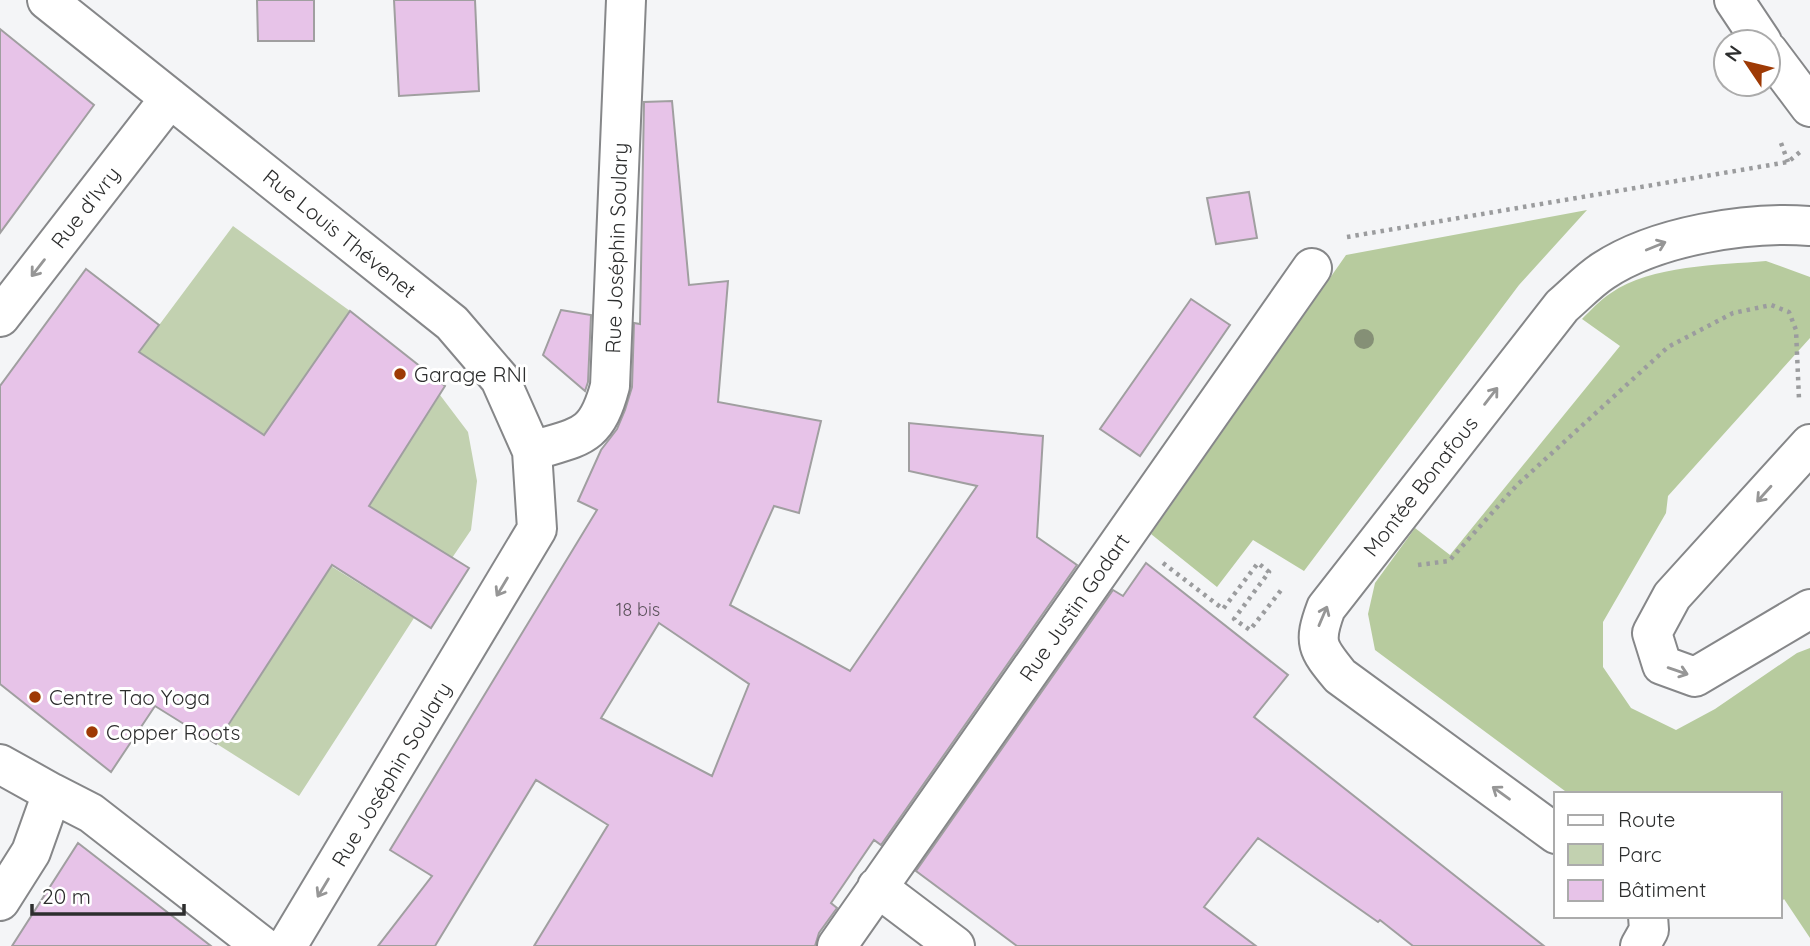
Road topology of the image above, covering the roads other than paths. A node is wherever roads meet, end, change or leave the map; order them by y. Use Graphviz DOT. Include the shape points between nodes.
graph roads {
  1 [pos="47,0"];
  2 [pos="626,0"];
  3 [pos="1734,0"];
  4 [pos="1753,28"];
  5 [pos="1782,70"];
  6 [pos="170,98"];
  7 [pos="1810,107"];
  8 [pos="1810,226"];
  9 [pos="1312,268"];
  10 [pos="0,317"];
  11 [pos="1806,448"];
  12 [pos="532,452"];
  13 [pos="537,529"];
  14 [pos="1810,609"];
  15 [pos="0,764"];
  16 [pos="52,793"];
  17 [pos="1554,833"];
  18 [pos="877,887"];
  19 [pos="0,901"];
  20 [pos="1648,918"];
  21 [pos="262,946"];
  22 [pos="287,946"];
  23 [pos="837,946"];
  24 [pos="955,946"];
  25 [pos="1640,946"];
  1 -- 6 [label="street, Rue Louis Thévenet"];
  2 -- 12 [label="street, Rue Joséphin Soulary" via="610,386 593,427 578,437"];
  3 -- 4 [label="street"];
  5 -- 7 [label="street"];
  6 -- 10 [label="street, Rue d'Ivry, one-way"];
  6 -- 12 [label="street, Rue Louis Thévenet" via="453,323 499,379"];
  17 -- 8 [label="street, Montée Bonafous, one-way" via="1340,676 1322,654 1317,630 1326,608 1562,306 1603,271 1661,243 1739,228"];
  9 -- 18 [label="street, Rue Justin Godart"];
  11 -- 14 [label="street, one-way" via="1672,596 1651,633 1662,665 1695,677"];
  12 -- 13 [label="street, Rue Louis Thévenet"];
  13 -- 22 [label="street, Rue Joséphin Soulary, one-way"];
  15 -- 16 [label="street"];
  16 -- 19 [label="street" via="32,852"];
  16 -- 21 [label="street" via="91,813"];
  18 -- 23 [label="street, Rue Justin Godart"];
  18 -- 24 [label="street"];
  20 -- 25 [label="street" via="1649,930"];
}
